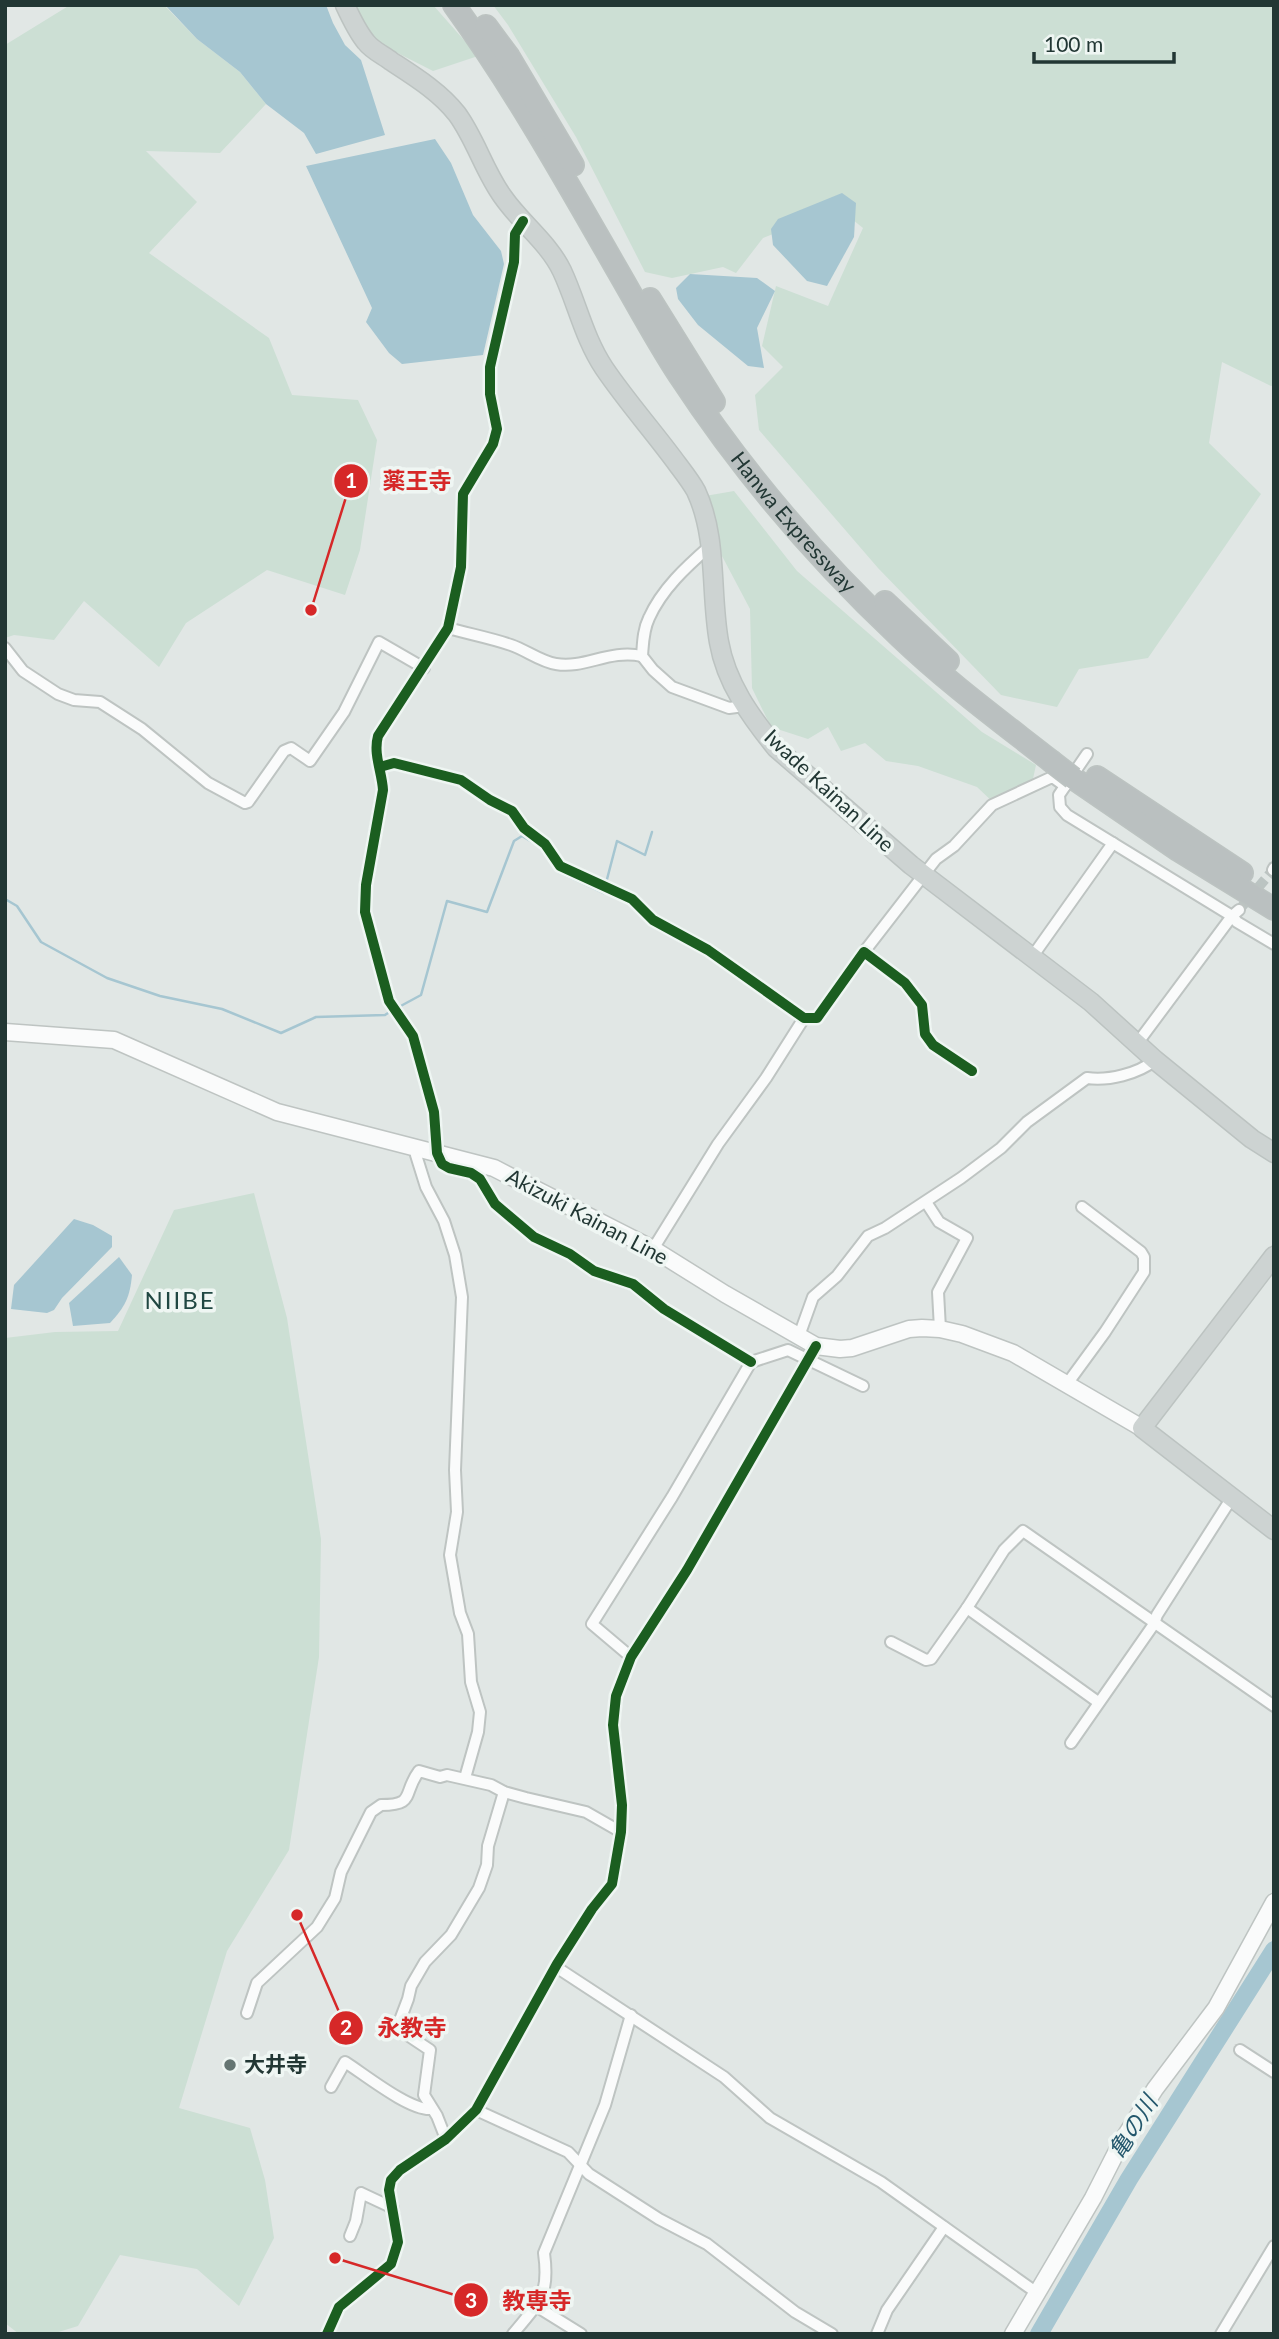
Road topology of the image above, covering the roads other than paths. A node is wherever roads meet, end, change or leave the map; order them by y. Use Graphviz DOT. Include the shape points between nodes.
graph roads {
  1 [pos="345,5"];
  2 [pos="454,5"];
  3 [pos="470,5"];
  4 [pos="523,221"];
  5 [pos="710,547"];
  6 [pos="448,628"];
  7 [pos="5,648"];
  8 [pos="642,656"];
  9 [pos="424,668"];
  10 [pos="744,706"];
  11 [pos="1055,755"];
  12 [pos="380,767"];
  13 [pos="1077,771"];
  14 [pos="1113,843"];
  15 [pos="923,874"];
  16 [pos="1274,893"];
  17 [pos="1274,909"];
  18 [pos="1236,913"];
  19 [pos="1274,944"];
  20 [pos="864,952"];
  21 [pos="1032,957"];
  22 [pos="804,1018"];
  23 [pos="5,1032"];
  24 [pos="1136,1045"];
  25 [pos="1155,1060"];
  26 [pos="972,1071"];
  27 [pos="417,1147"];
  28 [pos="437,1153"];
  29 [pos="1274,1153"];
  30 [pos="926,1202"];
  31 [pos="1082,1207"];
  32 [pos="653,1248"];
  33 [pos="1274,1256"];
  34 [pos="940,1329"];
  35 [pos="799,1336"];
  36 [pos="812,1353"];
  37 [pos="751,1362"];
  38 [pos="1067,1384"];
  39 [pos="863,1386"];
  40 [pos="1142,1428"];
  41 [pos="1231,1499"];
  42 [pos="1274,1530"];
  43 [pos="967,1608"];
  44 [pos="1154,1624"];
  45 [pos="891,1642"];
  46 [pos="631,1657"];
  47 [pos="1098,1702"];
  48 [pos="1274,1706"];
  49 [pos="1071,1743"];
  50 [pos="464,1778"];
  51 [pos="504,1792"];
  52 [pos="621,1832"];
  53 [pos="1274,1902"];
  54 [pos="556,1967"];
  55 [pos="247,2013"];
  56 [pos="631,2015"];
  57 [pos="1240,2050"];
  58 [pos="1274,2072"];
  59 [pos="331,2088"];
  60 [pos="430,2109"];
  61 [pos="476,2110"];
  62 [pos="446,2139"];
  63 [pos="580,2163"];
  64 [pos="393,2208"];
  65 [pos="944,2227"];
  66 [pos="349,2236"];
  67 [pos="1274,2246"];
  68 [pos="1037,2293"];
  69 [pos="536,2306"];
  70 [pos="327,2334"];
  71 [pos="513,2334"];
  72 [pos="581,2334"];
  73 [pos="832,2334"];
  74 [pos="877,2334"];
  75 [pos="1013,2334"];
  76 [pos="1221,2334"];
  1 -- 4 [label="main road, Iwade Kainan Line" via="367,44 456,112 487,173"];
  2 -- 11 [label="highway, Hanwa Expressway" via="523,108 679,375 775,506 900,638 948,680"];
  3 -- 11 [label="highway, Hanwa Expressway" via="509,57 723,417 786,498 904,621"];
  4 -- 5 [label="main road, Iwade Kainan Line" via="561,270 586,336 604,368 695,490"];
  4 -- 6 [label="street" via="515,234 514,262 490,367 497,429 463,494 461,567"];
  5 -- 8 [label="street" via="672,583 648,619"];
  5 -- 10 [label="main road, Iwade Kainan Line" via="719,643"];
  6 -- 8 [label="street" via="510,645 554,664 629,653"];
  6 -- 9 [label="street"];
  7 -- 9 [label="street" via="23,671 66,697 100,702 142,729 208,783 245,803 284,751 291,748 310,761 344,712 379,642"];
  8 -- 10 [label="street" via="672,687 729,708"];
  9 -- 12 [label="street" via="378,736 375,747"];
  10 -- 15 [label="main road, Iwade Kainan Line" via="776,748"];
  11 -- 13 [label="highway, Hanwa Expressway"];
  12 -- 22 [label="street" via="394,763 461,780 512,811 560,866 632,898 653,920 709,950"];
  12 -- 28 [label="street" via="383,790 365,912 389,1001 413,1036 434,1112"];
  13 -- 14 [label="street" via="1059,795 1060,807"];
  13 -- 15 [label="street" via="1050,778 992,805"];
  13 -- 16 [label="highway, Hanwa Expressway"];
  13 -- 17 [label="highway, Hanwa Expressway" via="1178,850"];
  14 -- 18 [label="street"];
  14 -- 21 [label="street"];
  15 -- 20 [label="street"];
  15 -- 21 [label="main road, Iwade Kainan Line"];
  18 -- 19 [label="street" via="1237,922"];
  18 -- 24 [label="street"];
  20 -- 22 [label="street" via="817,1018"];
  20 -- 26 [label="street" via="905,984 922,1005 925,1034 933,1045"];
  21 -- 24 [label="main road, Iwade Kainan Line" via="1091,1002"];
  22 -- 32 [label="street"];
  23 -- 27 [label="main road, Akizuki Kainan Line" via="114,1040 277,1112"];
  24 -- 25 [label="main road, Iwade Kainan Line"];
  25 -- 29 [label="main road, Iwade Kainan Line"];
  25 -- 30 [label="street" via="1114,1077 1087,1078"];
  27 -- 28 [label="main road, Akizuki Kainan Line"];
  27 -- 50 [label="street" via="426,1187 455,1255 462,1297 457,1512 450,1555 480,1712"];
  28 -- 32 [label="main road, Akizuki Kainan Line" via="494,1168"];
  28 -- 37 [label="street" via="442,1164 480,1179 495,1204 534,1237 594,1271 633,1284"];
  30 -- 34 [label="street" via="939,1222 967,1238 939,1292"];
  30 -- 35 [label="street" via="868,1236 837,1276 813,1297"];
  31 -- 38 [label="street" via="1141,1252 1144,1272"];
  32 -- 35 [label="main road, Akizuki Kainan Line"];
  33 -- 40 [label="main road"];
  34 -- 36 [label="main road, Akizuki Kainan Line" via="909,1329 852,1348"];
  34 -- 38 [label="main road, Akizuki Kainan Line" via="1013,1353"];
  35 -- 36 [label="main road, Akizuki Kainan Line"];
  36 -- 37 [label="street" via="788,1350"];
  36 -- 39 [label="street"];
  36 -- 46 [label="street" via="687,1570"];
  37 -- 46 [label="street" via="592,1624"];
  38 -- 40 [label="main road, Akizuki Kainan Line"];
  40 -- 41 [label="main road"];
  41 -- 42 [label="main road"];
  41 -- 44 [label="street"];
  43 -- 44 [label="street" via="1004,1550 1023,1531"];
  43 -- 45 [label="street" via="930,1659"];
  43 -- 47 [label="street"];
  44 -- 47 [label="street"];
  44 -- 48 [label="street"];
  46 -- 52 [label="street" via="616,1696 613,1725"];
  47 -- 49 [label="street"];
  50 -- 51 [label="street"];
  50 -- 55 [label="street" via="419,1771 404,1802 381,1805 371,1812 341,1872 335,1898 317,1927 257,1983"];
  51 -- 52 [label="street" via="586,1812"];
  51 -- 60 [label="street" via="479,1888 451,1935 425,1962 411,1986 397,2028 429,2050 424,2095"];
  52 -- 54 [label="street" via="612,1884"];
  53 -- 68 [label="main road" via="1216,2008 1122,2141"];
  54 -- 56 [label="street"];
  54 -- 61 [label="street"];
  56 -- 63 [label="street" via="605,2105"];
  56 -- 65 [label="street" via="724,2077 770,2118 881,2182"];
  57 -- 58 [label="street"];
  59 -- 60 [label="street" via="345,2062 405,2101"];
  60 -- 62 [label="street"];
  61 -- 62 [label="street"];
  61 -- 63 [label="street" via="568,2152"];
  62 -- 64 [label="street" via="391,2180"];
  63 -- 69 [label="street" via="544,2253 547,2277"];
  63 -- 73 [label="street" via="589,2174 659,2219 707,2244 795,2312"];
  64 -- 66 [label="street" via="361,2193"];
  64 -- 70 [label="street" via="398,2242 391,2264 339,2306"];
  65 -- 68 [label="street"];
  65 -- 74 [label="street" via="887,2310"];
  67 -- 76 [label="street"];
  68 -- 75 [label="main road"];
  69 -- 71 [label="street"];
  69 -- 72 [label="street"];
}
